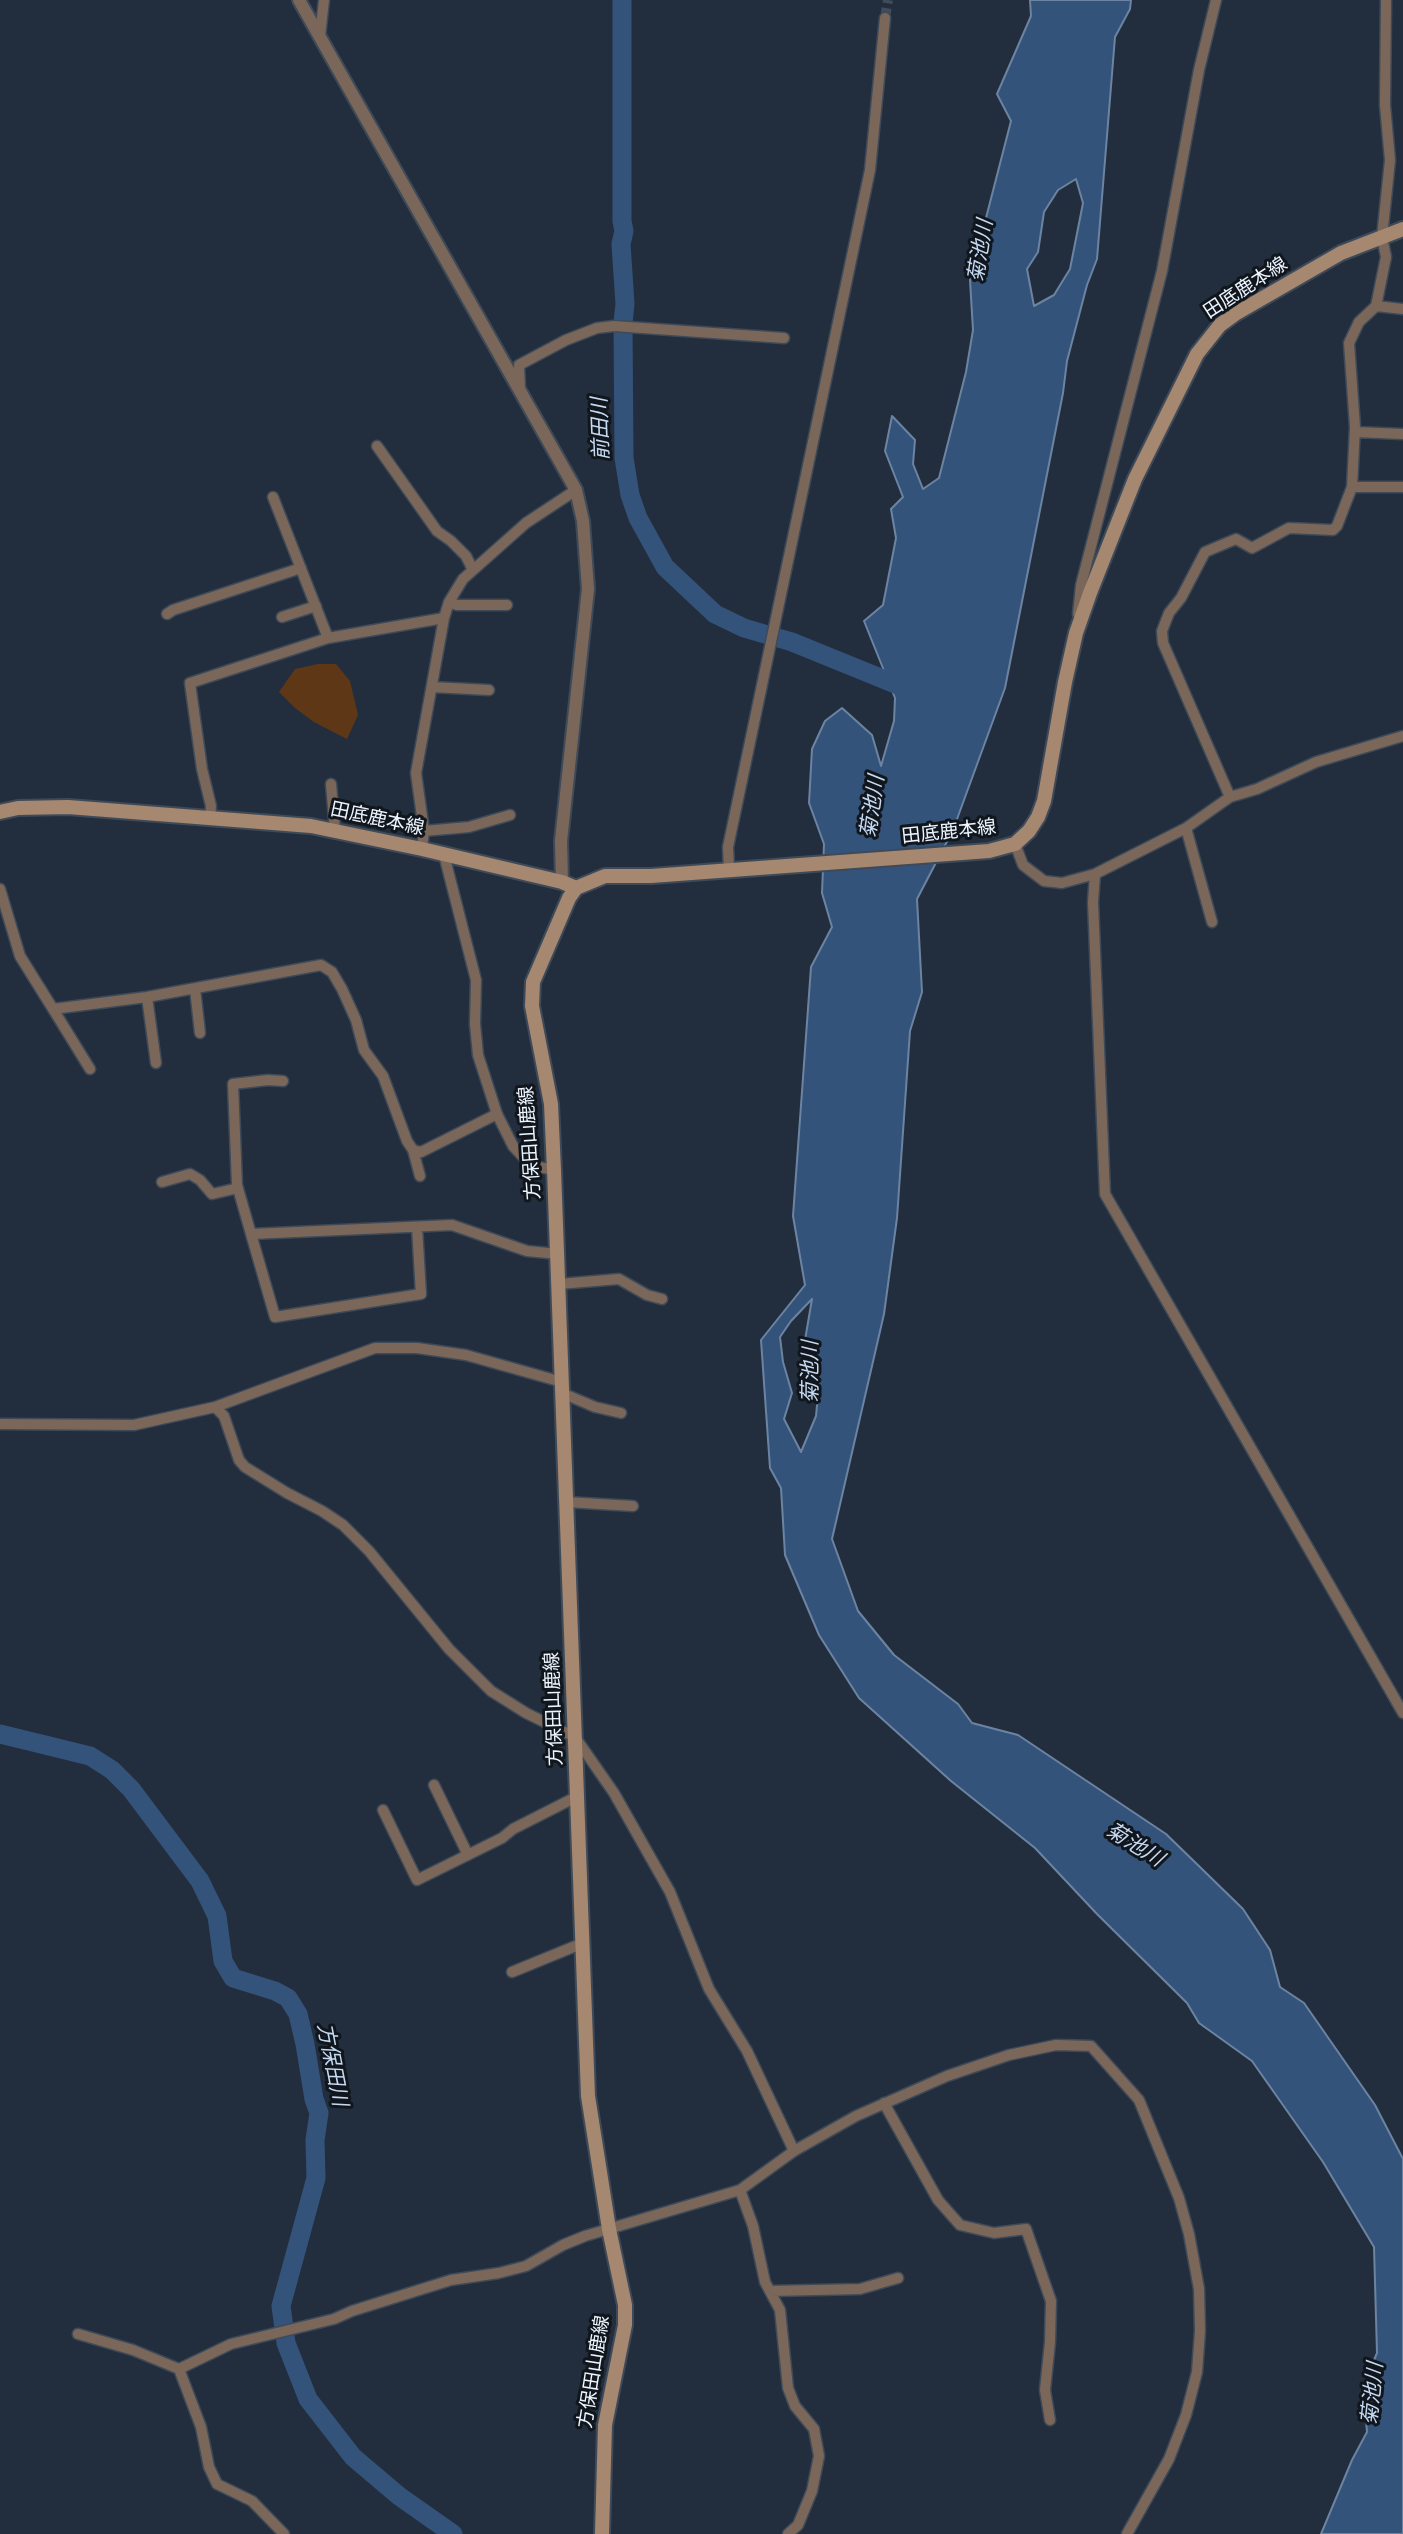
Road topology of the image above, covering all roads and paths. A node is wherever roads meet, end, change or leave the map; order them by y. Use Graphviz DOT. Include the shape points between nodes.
graph roads {
  1 [pos="299,0"];
  2 [pos="324,0"];
  3 [pos="1216,0"];
  4 [pos="1386,0"];
  5 [pos="886,18"];
  6 [pos="320,36"];
  7 [pos="1403,229"];
  8 [pos="1381,237"];
  9 [pos="1376,306"];
  10 [pos="1403,309"];
  11 [pos="784,338"];
  12 [pos="520,390"];
  13 [pos="1355,432"];
  14 [pos="1403,434"];
  15 [pos="377,446"];
  16 [pos="1352,487"];
  17 [pos="1403,488"];
  18 [pos="576,490"];
  19 [pos="273,497"];
  20 [pos="301,568"];
  21 [pos="473,570"];
  22 [pos="449,602"];
  23 [pos="507,605"];
  24 [pos="316,606"];
  25 [pos="167,614"];
  26 [pos="282,617"];
  27 [pos="444,618"];
  28 [pos="1076,634"];
  29 [pos="328,638"];
  30 [pos="432,687"];
  31 [pos="489,691"];
  32 [pos="1403,736"];
  33 [pos="331,784"];
  34 [pos="1230,797"];
  35 [pos="0,812"];
  36 [pos="510,815"];
  37 [pos="210,818"];
  38 [pos="1186,828"];
  39 [pos="335,830"];
  40 [pos="424,831"];
  41 [pos="1015,844"];
  42 [pos="422,849"];
  43 [pos="444,855"];
  44 [pos="729,871"];
  45 [pos="1095,874"];
  46 [pos="562,882"];
  47 [pos="576,888"];
  48 [pos="0,892"];
  49 [pos="1212,922"];
  50 [pos="195,989"];
  51 [pos="147,997"];
  52 [pos="53,1009"];
  53 [pos="200,1033"];
  54 [pos="156,1063"];
  55 [pos="90,1069"];
  56 [pos="283,1081"];
  57 [pos="497,1114"];
  58 [pos="413,1150"];
  59 [pos="554,1170"];
  60 [pos="420,1176"];
  61 [pos="162,1182"];
  62 [pos="238,1188"];
  63 [pos="418,1227"];
  64 [pos="251,1234"];
  65 [pos="558,1254"];
  66 [pos="559,1284"];
  67 [pos="662,1299"];
  68 [pos="562,1388"];
  69 [pos="215,1407"];
  70 [pos="621,1413"];
  71 [pos="0,1424"];
  72 [pos="566,1502"];
  73 [pos="633,1506"];
  74 [pos="1403,1713"];
  75 [pos="575,1737"];
  76 [pos="434,1785"];
  77 [pos="578,1796"];
  78 [pos="383,1810"];
  79 [pos="468,1855"];
  80 [pos="583,1943"];
  81 [pos="512,1972"];
  82 [pos="884,2104"];
  83 [pos="794,2151"];
  84 [pos="740,2190"];
  85 [pos="609,2229"];
  86 [pos="898,2278"];
  87 [pos="770,2291"];
  88 [pos="78,2334"];
  89 [pos="179,2369"];
  90 [pos="1050,2420"];
  91 [pos="268,2521"];
  92 [pos="269,2534"];
  93 [pos="284,2534"];
  94 [pos="602,2534"];
  95 [pos="788,2534"];
  96 [pos="1127,2534"];
  1 -- 6 [label="street"];
  2 -- 6 [label="street"];
  3 -- 28 [label="street" via="1162,271 1081,585"];
  4 -- 8 [label="street" via="1385,105 1390,160"];
  5 -- 44 [label="street" via="870,170 728,847"];
  6 -- 12 [label="street"];
  7 -- 8 [label="main road, 田底鹿本線"];
  8 -- 9 [label="street" via="1387,257"];
  8 -- 28 [label="main road, 田底鹿本線" via="1322,263 1235,314 1209,336 1135,479"];
  9 -- 10 [label="street"];
  9 -- 13 [label="street" via="1359,322 1349,343"];
  11 -- 12 [label="street" via="597,328 519,365"];
  12 -- 18 [label="street"];
  13 -- 14 [label="street"];
  13 -- 16 [label="street"];
  15 -- 21 [label="street" via="437,531 458,548"];
  16 -- 17 [label="street"];
  16 -- 34 [label="street" via="1333,530 1289,528 1252,548 1236,538 1205,552 1169,613 1163,643"];
  18 -- 21 [label="street" via="526,523"];
  18 -- 46 [label="street" via="583,521 587,589 561,841"];
  19 -- 20 [label="street"];
  20 -- 24 [label="street"];
  20 -- 25 [label="street"];
  21 -- 22 [label="street"];
  22 -- 23 [label="street"];
  22 -- 27 [label="street"];
  24 -- 26 [label="street"];
  24 -- 29 [label="street"];
  27 -- 29 [label="street"];
  27 -- 30 [label="street"];
  28 -- 41 [label="main road, 田底鹿本線" via="1044,801 1033,824"];
  29 -- 37 [label="street" via="191,683"];
  30 -- 31 [label="street"];
  30 -- 40 [label="street" via="416,773"];
  32 -- 34 [label="street" via="1316,762"];
  33 -- 39 [label="street"];
  34 -- 38 [label="street"];
  35 -- 37 [label="main road, 田底鹿本線" via="68,807"];
  36 -- 40 [label="street" via="469,827"];
  37 -- 39 [label="main road, 田底鹿本線"];
  38 -- 45 [label="street"];
  38 -- 49 [label="street"];
  39 -- 42 [label="main road, 田底鹿本線"];
  40 -- 42 [label="street"];
  41 -- 44 [label="main road, 田底鹿本線" via="989,851"];
  41 -- 45 [label="street" via="1023,865 1044,881 1062,883"];
  42 -- 43 [label="main road, 田底鹿本線"];
  43 -- 46 [label="main road, 田底鹿本線"];
  43 -- 57 [label="street" via="476,980 478,1055"];
  44 -- 47 [label="main road, 田底鹿本線" via="606,876"];
  45 -- 74 [label="street" via="1105,1194"];
  46 -- 47 [label="main road, 田底鹿本線"];
  47 -- 59 [label="main road, 方保田山鹿線" via="558,917 531,993 551,1104"];
  48 -- 52 [label="street" via="20,956"];
  50 -- 51 [label="street"];
  50 -- 53 [label="street"];
  50 -- 58 [label="street" via="321,965 332,972 356,1020 364,1051 383,1076"];
  51 -- 52 [label="street"];
  51 -- 54 [label="street"];
  52 -- 55 [label="street"];
  56 -- 62 [label="street" via="233,1084"];
  57 -- 58 [label="street" via="421,1152"];
  57 -- 59 [label="street" via="513,1146 528,1161"];
  58 -- 60 [label="street"];
  59 -- 65 [label="main road, 方保田山鹿線"];
  61 -- 62 [label="street" via="190,1174 212,1195"];
  62 -- 64 [label="street"];
  63 -- 64 [label="street"];
  63 -- 64 [label="street" via="421,1294 275,1317"];
  63 -- 65 [label="street" via="452,1225 527,1251"];
  65 -- 66 [label="main road, 方保田山鹿線"];
  66 -- 67 [label="street" via="620,1279"];
  66 -- 68 [label="main road, 方保田山鹿線"];
  68 -- 69 [label="street" via="466,1355 375,1348"];
  68 -- 70 [label="street" via="595,1407"];
  68 -- 72 [label="main road, 方保田山鹿線"];
  69 -- 71 [label="street" via="134,1425"];
  69 -- 75 [label="street" via="224,1416 245,1467 342,1525 491,1691"];
  72 -- 73 [label="street"];
  72 -- 75 [label="main road, 方保田山鹿線"];
  75 -- 77 [label="main road, 方保田山鹿線"];
  75 -- 83 [label="street" via="614,1793 670,1892 709,1989 747,2051"];
  76 -- 79 [label="street"];
  77 -- 79 [label="street"];
  77 -- 80 [label="main road, 方保田山鹿線"];
  78 -- 79 [label="street" via="417,1880"];
  80 -- 81 [label="street"];
  80 -- 85 [label="main road, 方保田山鹿線" via="588,2096"];
  82 -- 83 [label="street"];
  82 -- 90 [label="street" via="938,2200 960,2225 994,2232 1026,2229 1051,2301 1045,2390"];
  82 -- 96 [label="street" via="947,2076 1056,2045 1091,2046 1139,2099 1168,2166 1189,2234 1199,2289 1200,2331 1197,2372 1186,2415"];
  83 -- 84 [label="street"];
  84 -- 85 [label="street"];
  84 -- 87 [label="street"];
  85 -- 89 [label="street" via="563,2245 526,2266 451,2280 334,2319 240,2342"];
  85 -- 94 [label="main road, 方保田山鹿線" via="625,2325 605,2425"];
  86 -- 87 [label="street" via="860,2289"];
  87 -- 95 [label="street" via="780,2310 788,2388 795,2406 814,2429 819,2456 812,2491 798,2525"];
  88 -- 89 [label="street"];
  89 -- 91 [label="street" via="218,2484 252,2501"];
  91 -- 92 [label="street"];
  91 -- 93 [label="street"];
}
